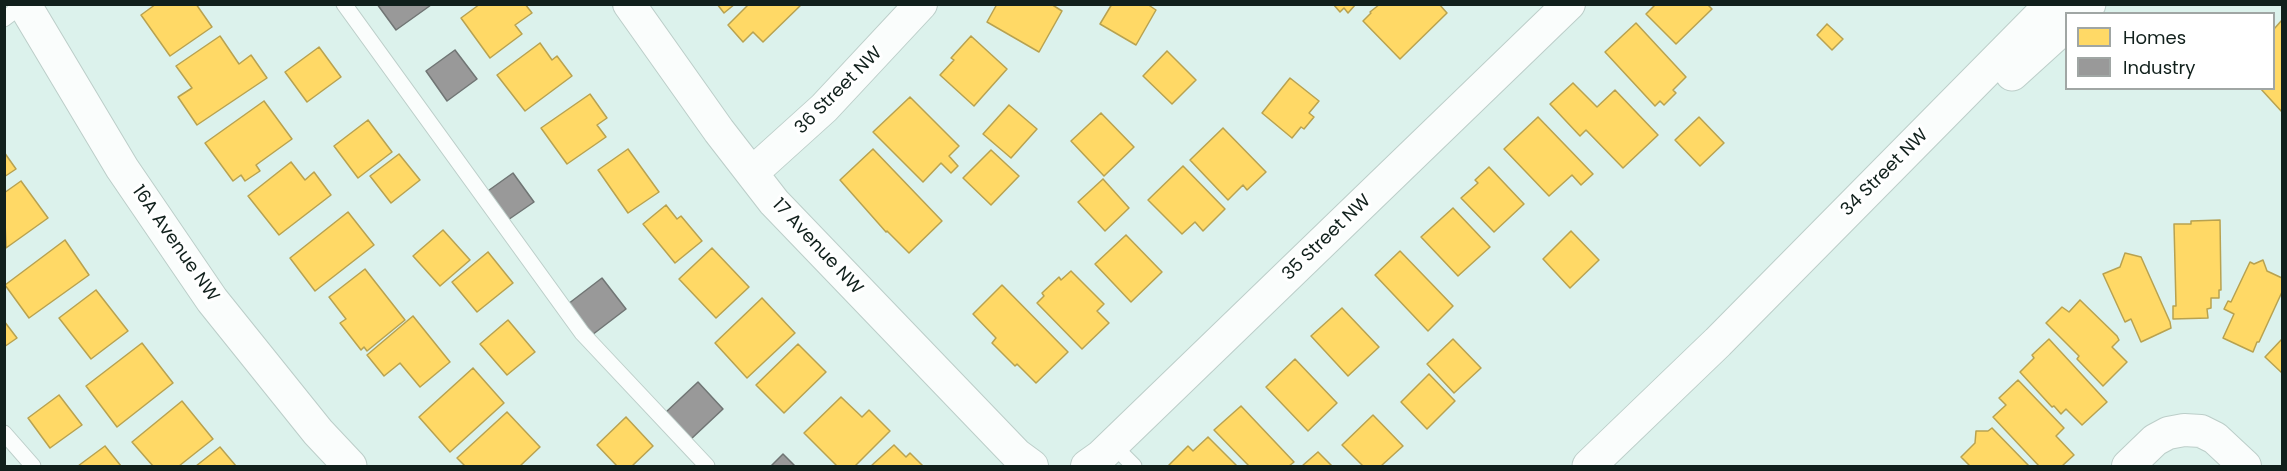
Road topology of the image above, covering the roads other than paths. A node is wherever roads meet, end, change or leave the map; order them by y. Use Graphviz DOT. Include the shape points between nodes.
graph roads {
  1 [pos="24,4"];
  2 [pos="344,4"];
  3 [pos="629,4"];
  4 [pos="921,4"];
  5 [pos="2052,4"];
  6 [pos="1565,6"];
  7 [pos="4,19"];
  8 [pos="2065,27"];
  9 [pos="753,173"];
  10 [pos="1718,342"];
  11 [pos="4,433"];
  12 [pos="1124,456"];
  13 [pos="33,466"];
  14 [pos="350,466"];
  15 [pos="707,466"];
  16 [pos="1032,466"];
  17 [pos="1087,466"];
  18 [pos="1589,466"];
  19 [pos="2128,466"];
  20 [pos="2246,466"];
  1 -- 7 [label="lane"];
  1 -- 14 [label="main road, 16A Avenue NW" via="122,168 212,300"];
  2 -- 15 [label="lane" via="582,333"];
  3 -- 9 [label="street, 17 Avenue NW"];
  4 -- 9 [label="street, 36 Street NW" via="824,108"];
  5 -- 10 [label="main road, 34 Street NW"];
  6 -- 12 [label="street, 35 Street NW"];
  8 -- 10 [label="main road, 34 Street NW"];
  9 -- 16 [label="street, 17 Avenue NW" via="796,227"];
  10 -- 18 [label="main road, 34 Street NW"];
  11 -- 13 [label="lane"];
  12 -- 17 [label="street, 35 Street NW"];
  19 -- 20 [label="street" via="2155,440 2184,430 2201,431 2215,438"];
}
